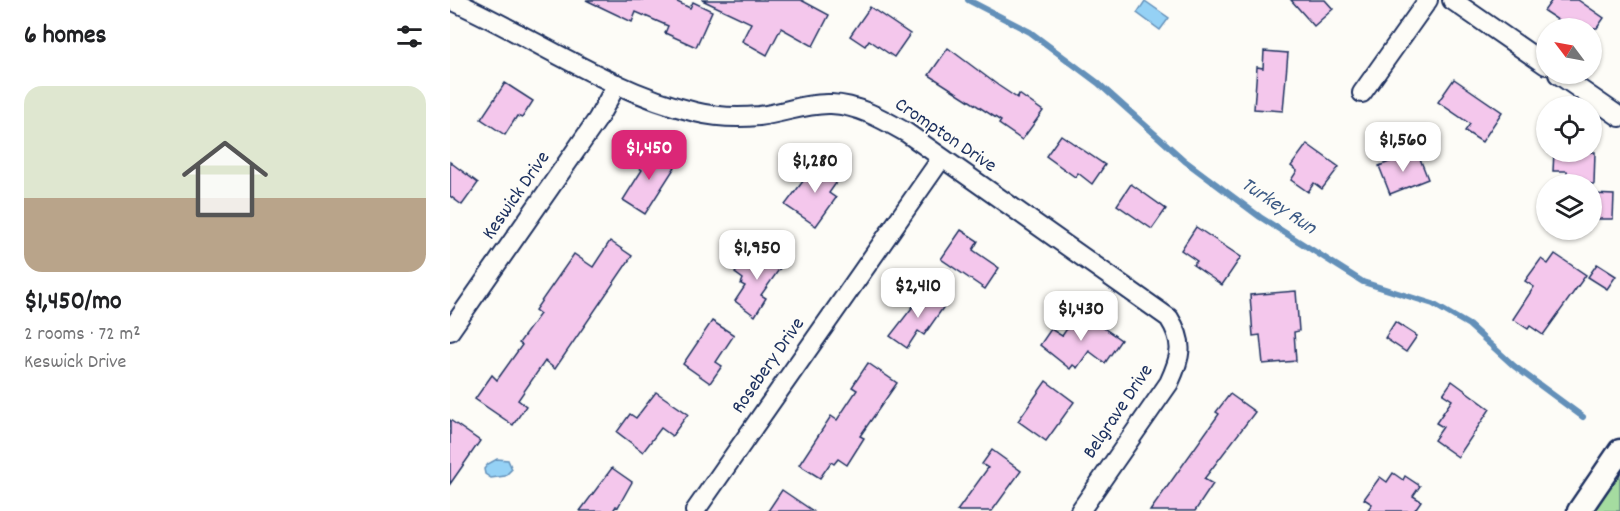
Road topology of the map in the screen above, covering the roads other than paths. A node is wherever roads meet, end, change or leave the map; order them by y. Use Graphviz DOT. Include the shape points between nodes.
graph roads {
  1 [pos="451,0"];
  2 [pos="1428,0"];
  3 [pos="1456,1"];
  4 [pos="1536,58"];
  5 [pos="617,84"];
  6 [pos="1572,84"];
  7 [pos="1362,93"];
  8 [pos="1620,117"];
  9 [pos="941,159"];
  10 [pos="450,331"];
  11 [pos="1179,333"];
  12 [pos="1620,451"];
  13 [pos="695,511"];
  14 [pos="1080,511"];
  15 [pos="1579,511"];
  1 -- 5 [label="street, Crompton Drive"];
  2 -- 7 [label="street"];
  3 -- 4 [label="street"];
  5 -- 9 [label="street, Crompton Drive" via="697,113 726,116 758,116 812,105 851,107 882,118"];
  5 -- 10 [label="street, Keswick Drive" via="597,120"];
  6 -- 8 [label="street"];
  9 -- 11 [label="street, Crompton Drive" via="1155,306"];
  9 -- 13 [label="street, Rosebery Drive"];
  11 -- 14 [label="street, Belgrave Drive" via="1179,359 1168,383"];
  12 -- 15 [label="street"];
}
